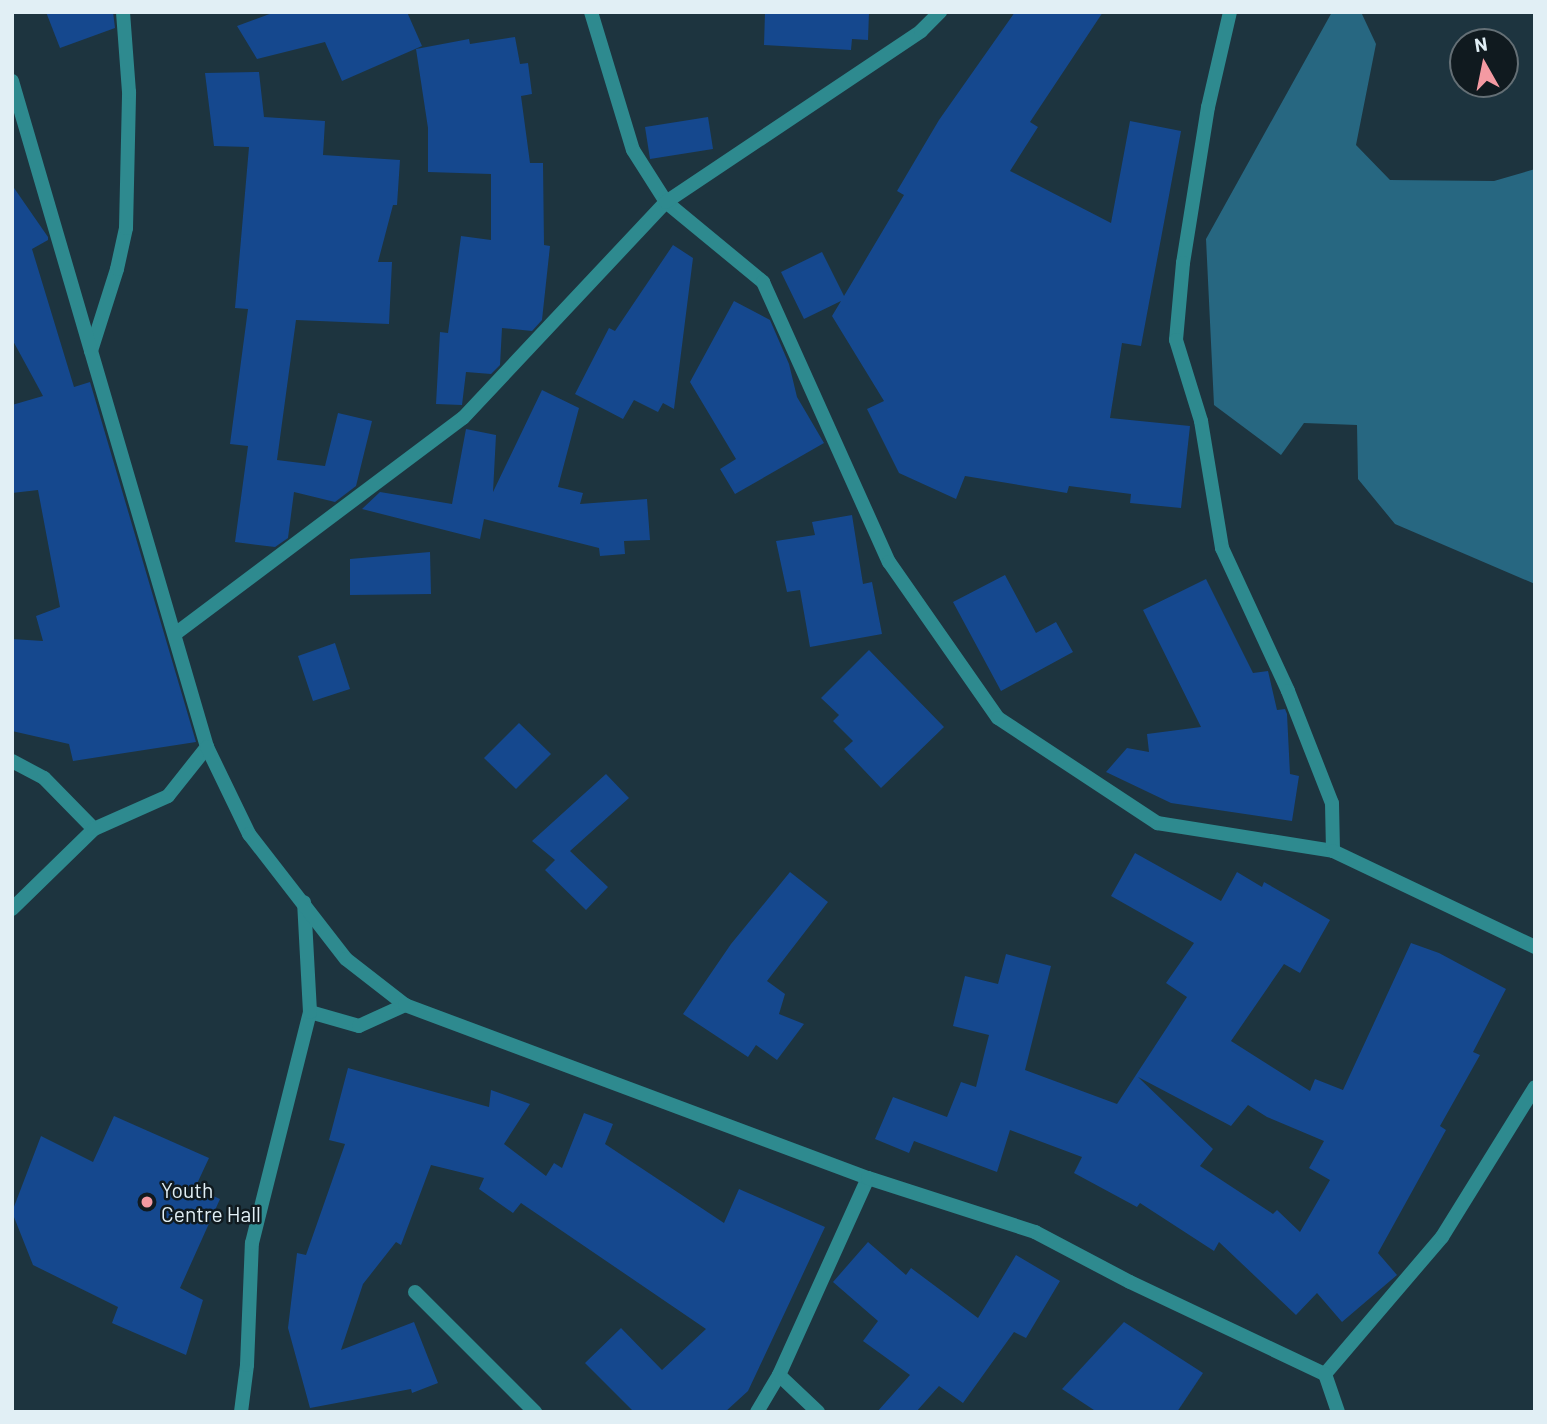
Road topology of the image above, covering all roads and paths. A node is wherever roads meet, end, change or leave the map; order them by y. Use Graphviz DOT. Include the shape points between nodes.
graph roads {
  1 [pos="123,12"];
  2 [pos="591,12"];
  3 [pos="940,12"];
  4 [pos="1230,12"];
  5 [pos="12,81"];
  6 [pos="666,202"];
  7 [pos="91,351"];
  8 [pos="175,634"];
  9 [pos="207,747"];
  10 [pos="12,761"];
  11 [pos="94,829"];
  12 [pos="1333,851"];
  13 [pos="304,902"];
  14 [pos="12,909"];
  15 [pos="1535,947"];
  16 [pos="405,1005"];
  17 [pos="310,1012"];
  18 [pos="1535,1087"];
  19 [pos="868,1178"];
  20 [pos="415,1292"];
  21 [pos="1325,1374"];
  22 [pos="779,1375"];
  23 [pos="241,1412"];
  24 [pos="535,1412"];
  25 [pos="757,1412"];
  26 [pos="818,1412"];
  27 [pos="1338,1412"];
  1 -- 7 [label="street" via="129,92 126,228"];
  2 -- 6 [label="street" via="633,150"];
  3 -- 6 [label="street" via="921,31"];
  4 -- 12 [label="street" via="1200,159 1176,340 1201,421 1222,548 1288,691 1332,803"];
  5 -- 7 [label="street"];
  6 -- 8 [label="street" via="463,418"];
  6 -- 12 [label="street" via="763,282 889,562 998,718 1157,823"];
  7 -- 8 [label="street"];
  8 -- 9 [label="street"];
  9 -- 11 [label="street" via="168,796"];
  9 -- 13 [label="street" via="249,834"];
  10 -- 11 [label="street" via="44,778"];
  11 -- 14 [label="street"];
  12 -- 15 [label="street"];
  13 -- 16 [label="street" via="346,960"];
  13 -- 17 [label="street"];
  16 -- 17 [label="street" via="359,1026"];
  16 -- 19 [label="street"];
  17 -- 23 [label="street" via="252,1242"];
  18 -- 21 [label="street" via="1442,1237"];
  19 -- 21 [label="street" via="1035,1232"];
  19 -- 22 [label="street"];
  20 -- 24 [label="street"];
  21 -- 27 [label="street"];
  22 -- 25 [label="street"];
  22 -- 26 [label="street"];
}
